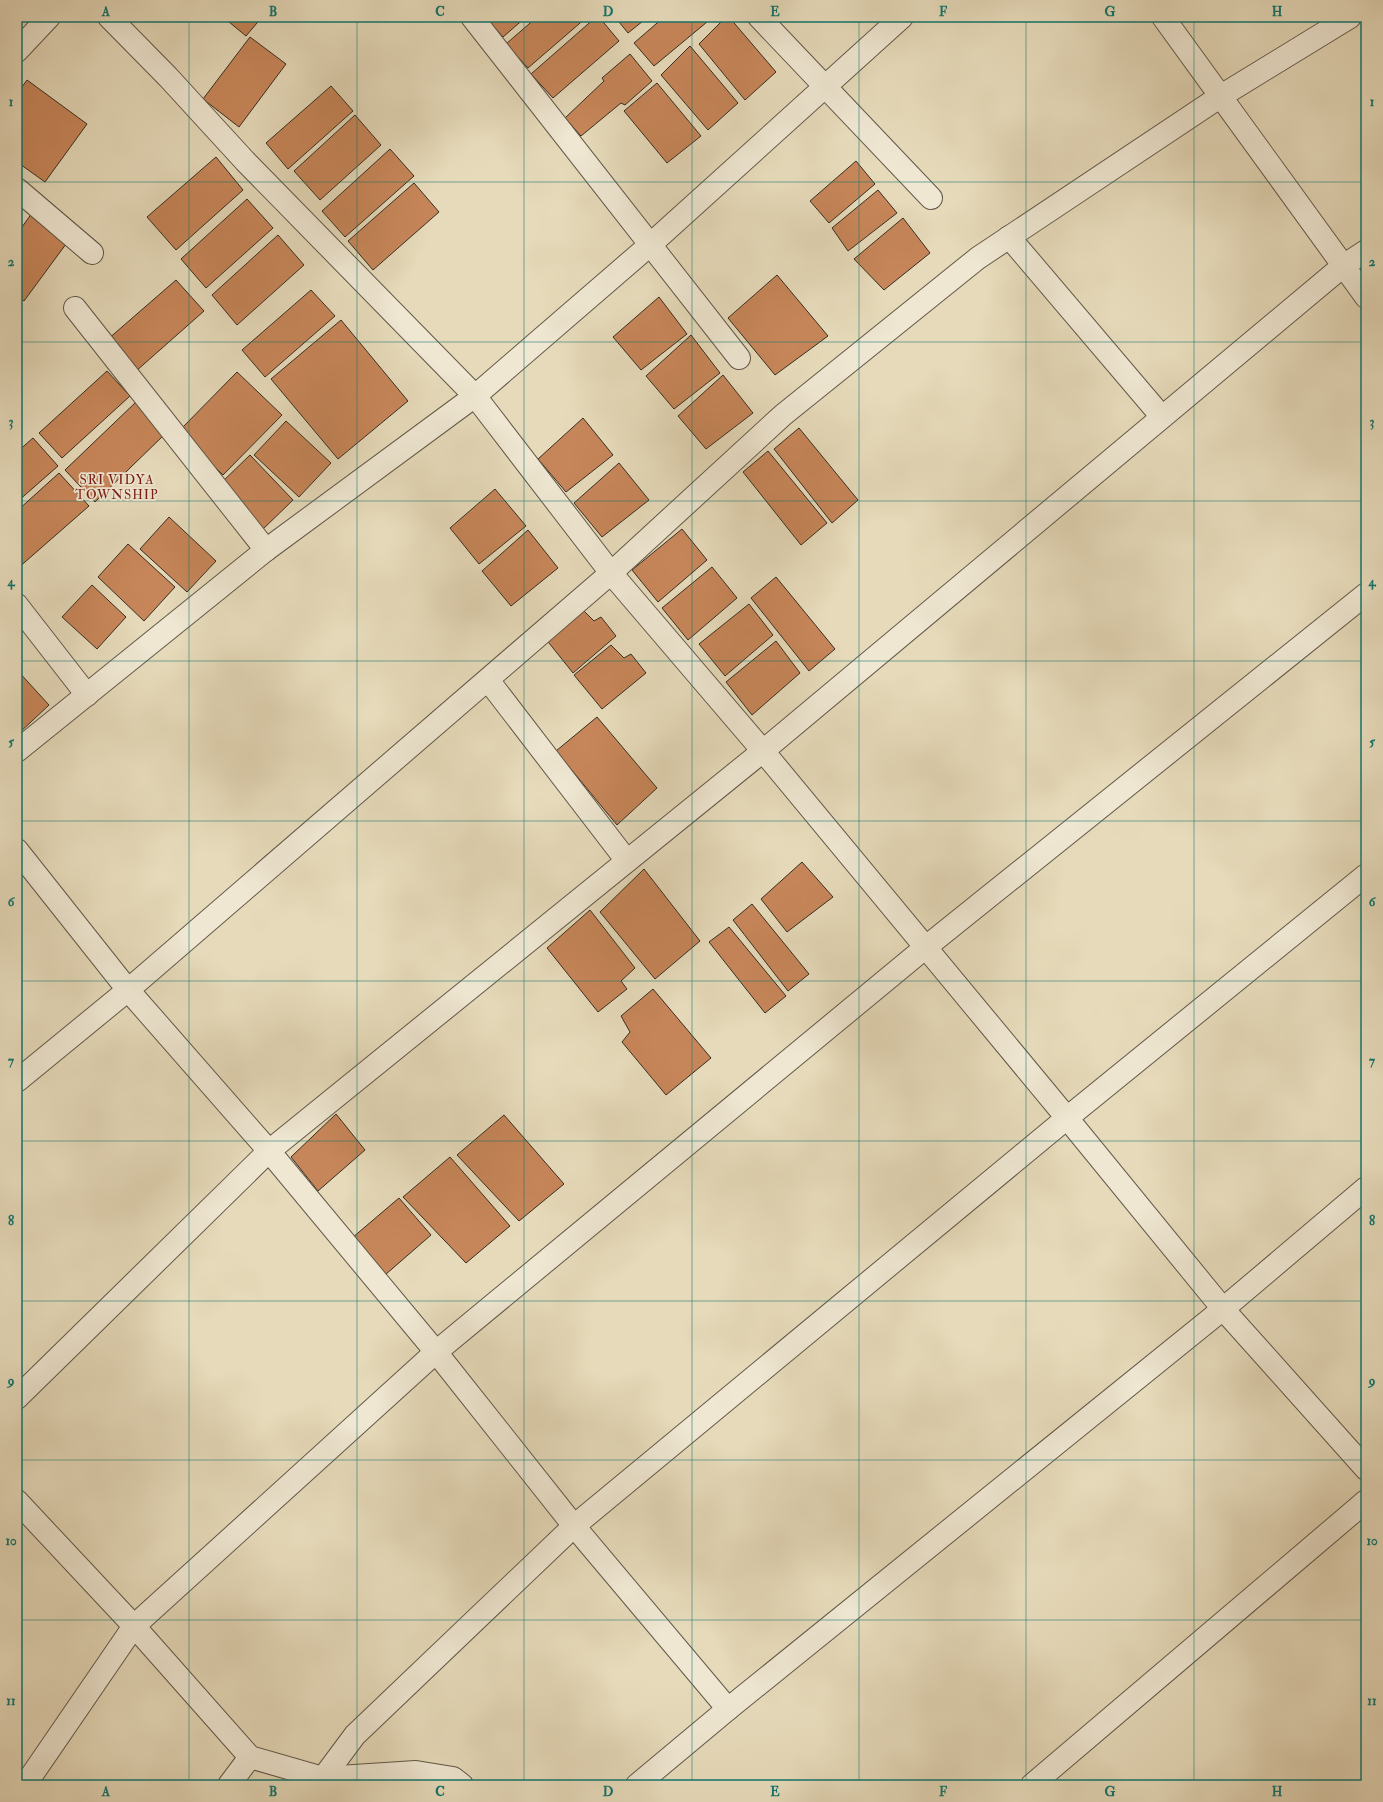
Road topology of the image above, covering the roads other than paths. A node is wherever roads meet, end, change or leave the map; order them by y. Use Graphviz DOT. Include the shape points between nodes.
graph roads {
  1 [pos="49,17"];
  2 [pos="109,17"];
  3 [pos="472,17"];
  4 [pos="759,17"];
  5 [pos="902,17"];
  6 [pos="1163,17"];
  7 [pos="1350,17"];
  8 [pos="17,51"];
  9 [pos="825,87"];
  10 [pos="1221,96"];
  11 [pos="17,189"];
  12 [pos="931,198"];
  13 [pos="1009,237"];
  14 [pos="651,244"];
  15 [pos="1366,251"];
  16 [pos="92,252"];
  17 [pos="1343,266"];
  18 [pos="1366,297"];
  19 [pos="75,308"];
  20 [pos="739,358"];
  21 [pos="475,396"];
  22 [pos="1162,417"];
  23 [pos="266,550"];
  24 [pos="611,573"];
  25 [pos="1366,594"];
  26 [pos="17,605"];
  27 [pos="488,680"];
  28 [pos="87,695"];
  29 [pos="17,751"];
  30 [pos="763,751"];
  31 [pos="17,850"];
  32 [pos="627,861"];
  33 [pos="1366,875"];
  34 [pos="926,947"];
  35 [pos="128,990"];
  36 [pos="17,1081"];
  37 [pos="1067,1118"];
  38 [pos="269,1151"];
  39 [pos="1366,1188"];
  40 [pos="1223,1310"];
  41 [pos="436,1352"];
  42 [pos="17,1398"];
  43 [pos="1366,1469"];
  44 [pos="17,1501"];
  45 [pos="1366,1501"];
  46 [pos="574,1526"];
  47 [pos="134,1626"];
  48 [pos="728,1709"];
  49 [pos="250,1757"];
  50 [pos="323,1778"];
  51 [pos="25,1785"];
  52 [pos="229,1785"];
  53 [pos="462,1785"];
  54 [pos="637,1785"];
  55 [pos="1032,1785"];
  1 -- 8 [label="street"];
  2 -- 21 [label="street" via="250,166"];
  3 -- 14 [label="street"];
  4 -- 9 [label="street"];
  5 -- 9 [label="street"];
  6 -- 10 [label="street"];
  7 -- 10 [label="street"];
  9 -- 12 [label="street"];
  9 -- 14 [label="street"];
  10 -- 13 [label="street"];
  10 -- 17 [label="street"];
  11 -- 16 [label="street"];
  13 -- 22 [label="street"];
  13 -- 24 [label="street" via="978,258 782,415"];
  14 -- 20 [label="street"];
  14 -- 21 [label="street"];
  15 -- 17 [label="street"];
  17 -- 18 [label="street"];
  17 -- 22 [label="street"];
  19 -- 23 [label="street"];
  21 -- 23 [label="street"];
  21 -- 24 [label="street"];
  22 -- 30 [label="street"];
  23 -- 28 [label="street"];
  24 -- 27 [label="street"];
  24 -- 30 [label="street"];
  25 -- 34 [label="street"];
  26 -- 28 [label="street"];
  27 -- 32 [label="street"];
  27 -- 35 [label="street"];
  28 -- 29 [label="street"];
  30 -- 32 [label="street"];
  30 -- 34 [label="street"];
  31 -- 35 [label="street"];
  32 -- 38 [label="street"];
  33 -- 37 [label="street"];
  34 -- 37 [label="street"];
  34 -- 41 [label="street"];
  35 -- 36 [label="street"];
  35 -- 38 [label="street"];
  37 -- 40 [label="street"];
  37 -- 46 [label="street"];
  38 -- 41 [label="street"];
  38 -- 42 [label="street"];
  39 -- 40 [label="street"];
  40 -- 43 [label="street"];
  40 -- 48 [label="street"];
  41 -- 46 [label="street"];
  41 -- 47 [label="street"];
  44 -- 47 [label="street"];
  45 -- 55 [label="street"];
  46 -- 48 [label="street"];
  46 -- 50 [label="street" via="355,1735"];
  47 -- 49 [label="street"];
  47 -- 51 [label="street"];
  48 -- 54 [label="street"];
  49 -- 50 [label="street"];
  49 -- 52 [label="street"];
  50 -- 53 [label="street" via="416,1772 453,1778"];
}
